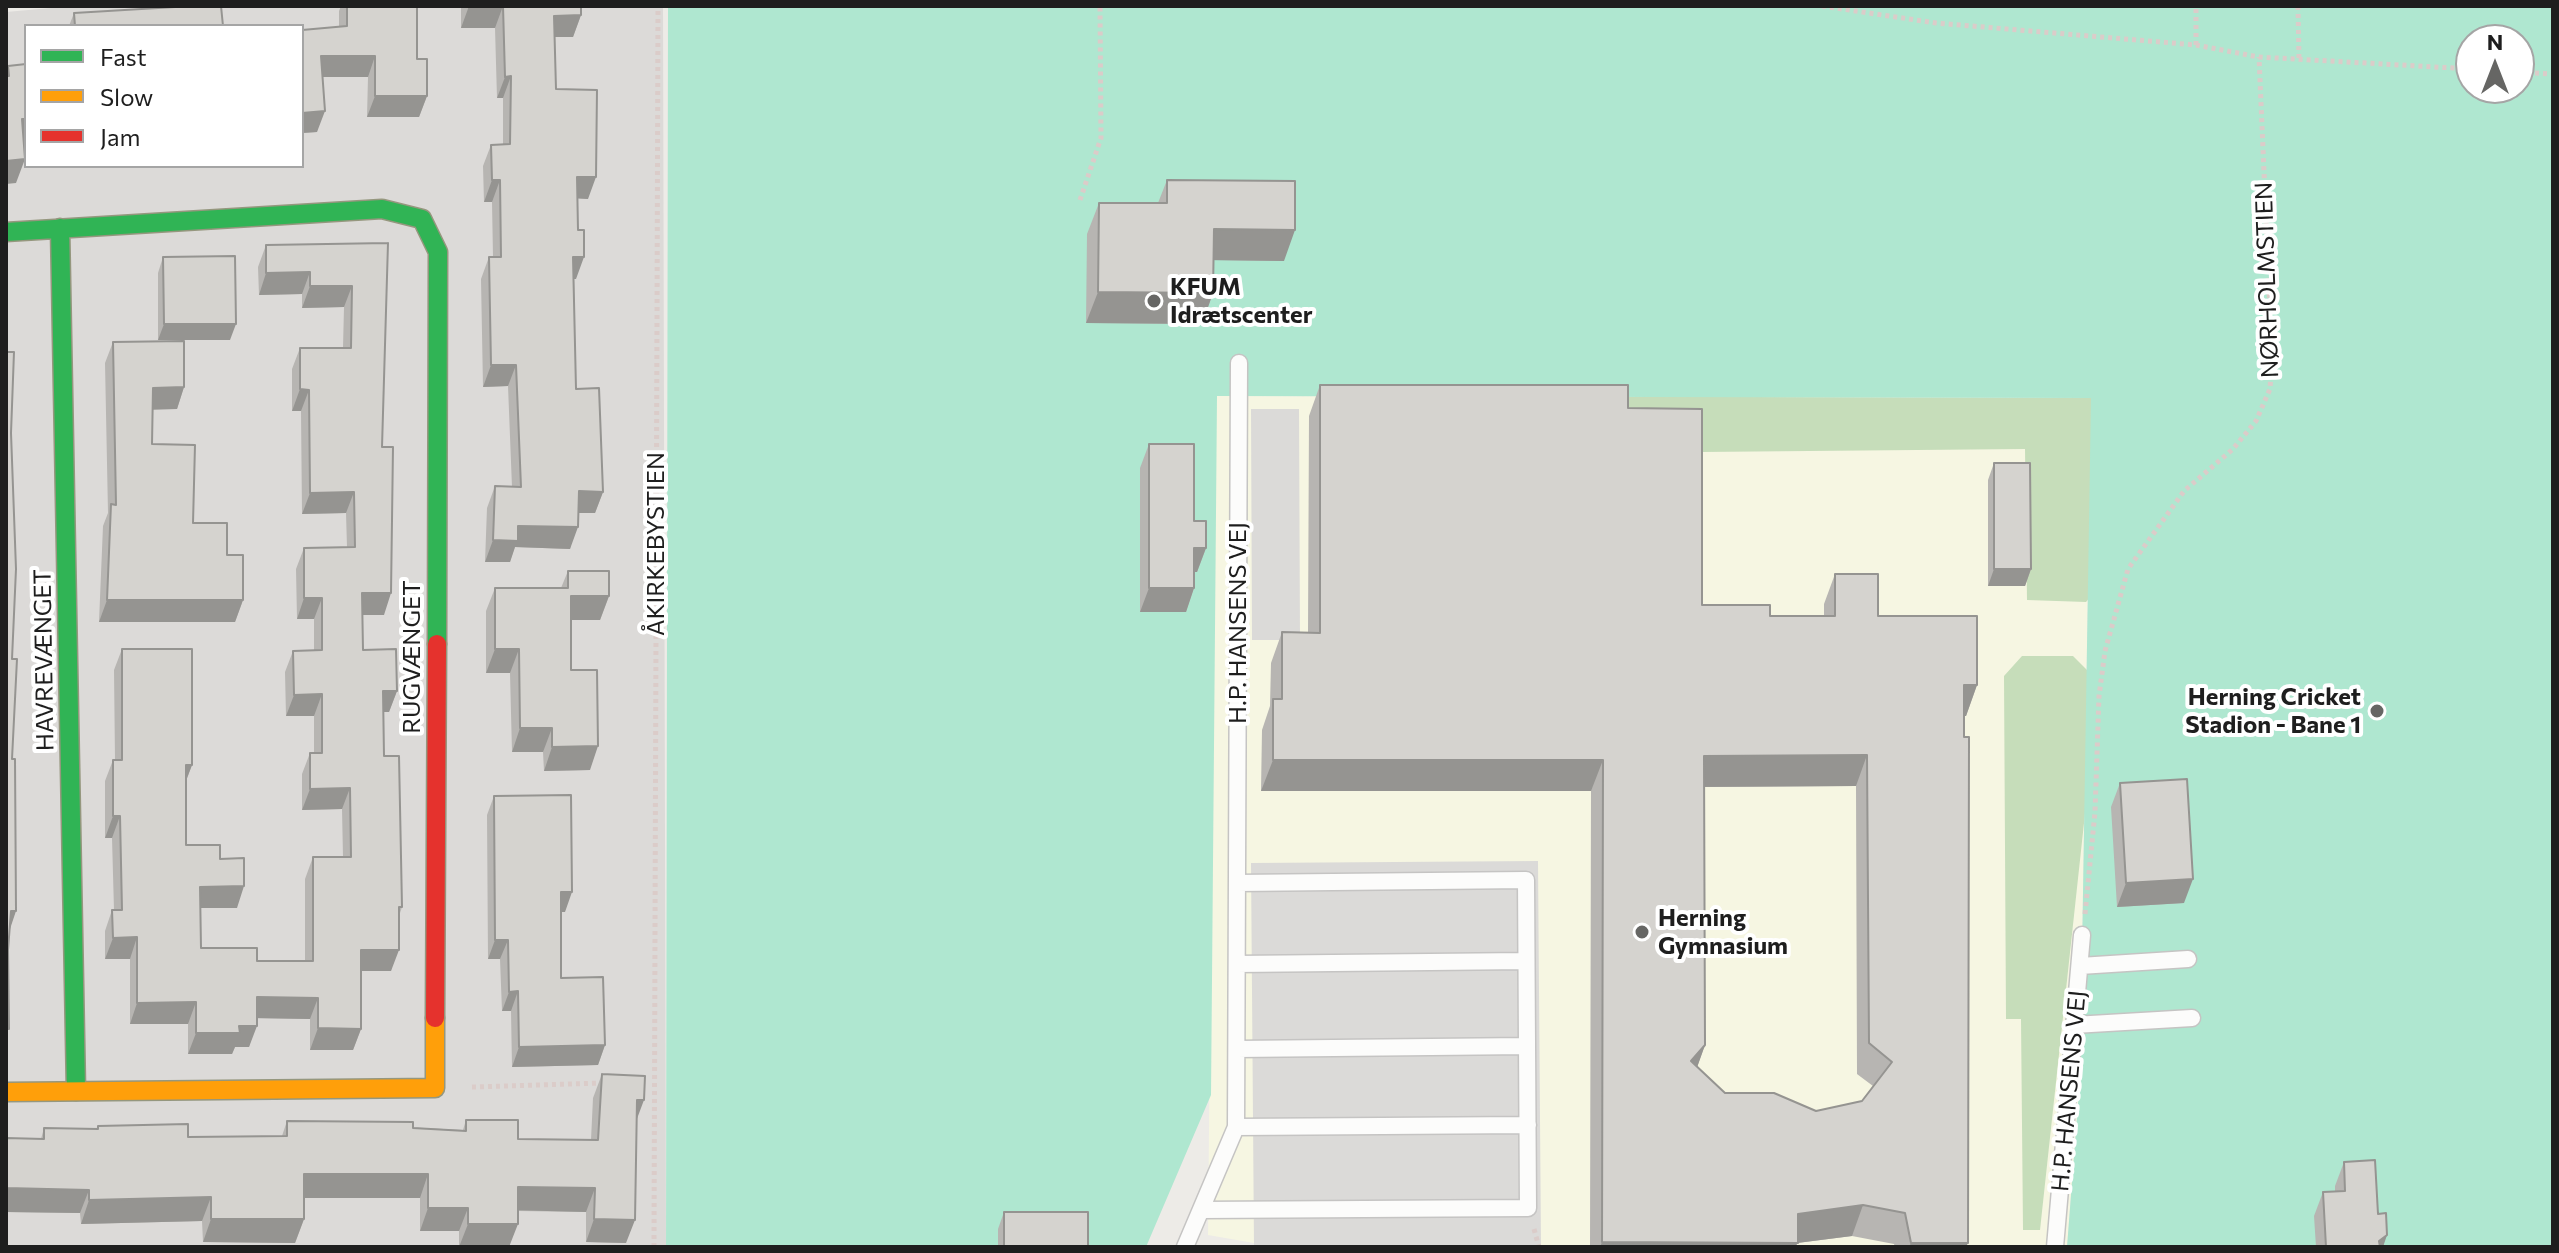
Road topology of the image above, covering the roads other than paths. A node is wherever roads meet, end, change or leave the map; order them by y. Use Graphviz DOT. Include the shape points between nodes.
graph roads {
  1 [pos="60,228"];
  2 [pos="6,232"];
  3 [pos="1239,363"];
  4 [pos="1237,883"];
  5 [pos="2082,935"];
  6 [pos="2188,959"];
  7 [pos="1526,961"];
  8 [pos="1237,964"];
  9 [pos="2080,966"];
  10 [pos="2192,1018"];
  11 [pos="2074,1025"];
  12 [pos="1527,1046"];
  13 [pos="1237,1049"];
  14 [pos="76,1091"];
  15 [pos="6,1092"];
  16 [pos="1528,1125"];
  17 [pos="1236,1127"];
  18 [pos="1201,1210"];
  19 [pos="1185,1247"];
  20 [pos="2055,1247"];
  1 -- 2 [label="street, RUGVÆNGET"];
  1 -- 14 [label="street, HAVREVÆNGET"];
  1 -- 14 [label="street, RUGVÆNGET" via="382,209 422,219 438,252 435,1088"];
  3 -- 4 [label="lane, H.P. HANSENS VEJ"];
  4 -- 7 [label="lane" via="1526,880"];
  4 -- 8 [label="lane, H.P. HANSENS VEJ"];
  5 -- 9 [label="lane, H.P. HANSENS VEJ"];
  6 -- 9 [label="lane"];
  7 -- 8 [label="lane"];
  7 -- 12 [label="lane"];
  8 -- 13 [label="lane, H.P. HANSENS VEJ"];
  9 -- 11 [label="lane, H.P. HANSENS VEJ"];
  10 -- 11 [label="lane"];
  11 -- 20 [label="lane, H.P. HANSENS VEJ"];
  12 -- 13 [label="lane"];
  12 -- 16 [label="lane"];
  13 -- 17 [label="lane, H.P. HANSENS VEJ"];
  14 -- 15 [label="street"];
  16 -- 17 [label="lane"];
  16 -- 18 [label="lane" via="1528,1208"];
  17 -- 18 [label="lane, H.P. HANSENS VEJ"];
  18 -- 19 [label="lane, H.P. HANSENS VEJ"];
}
